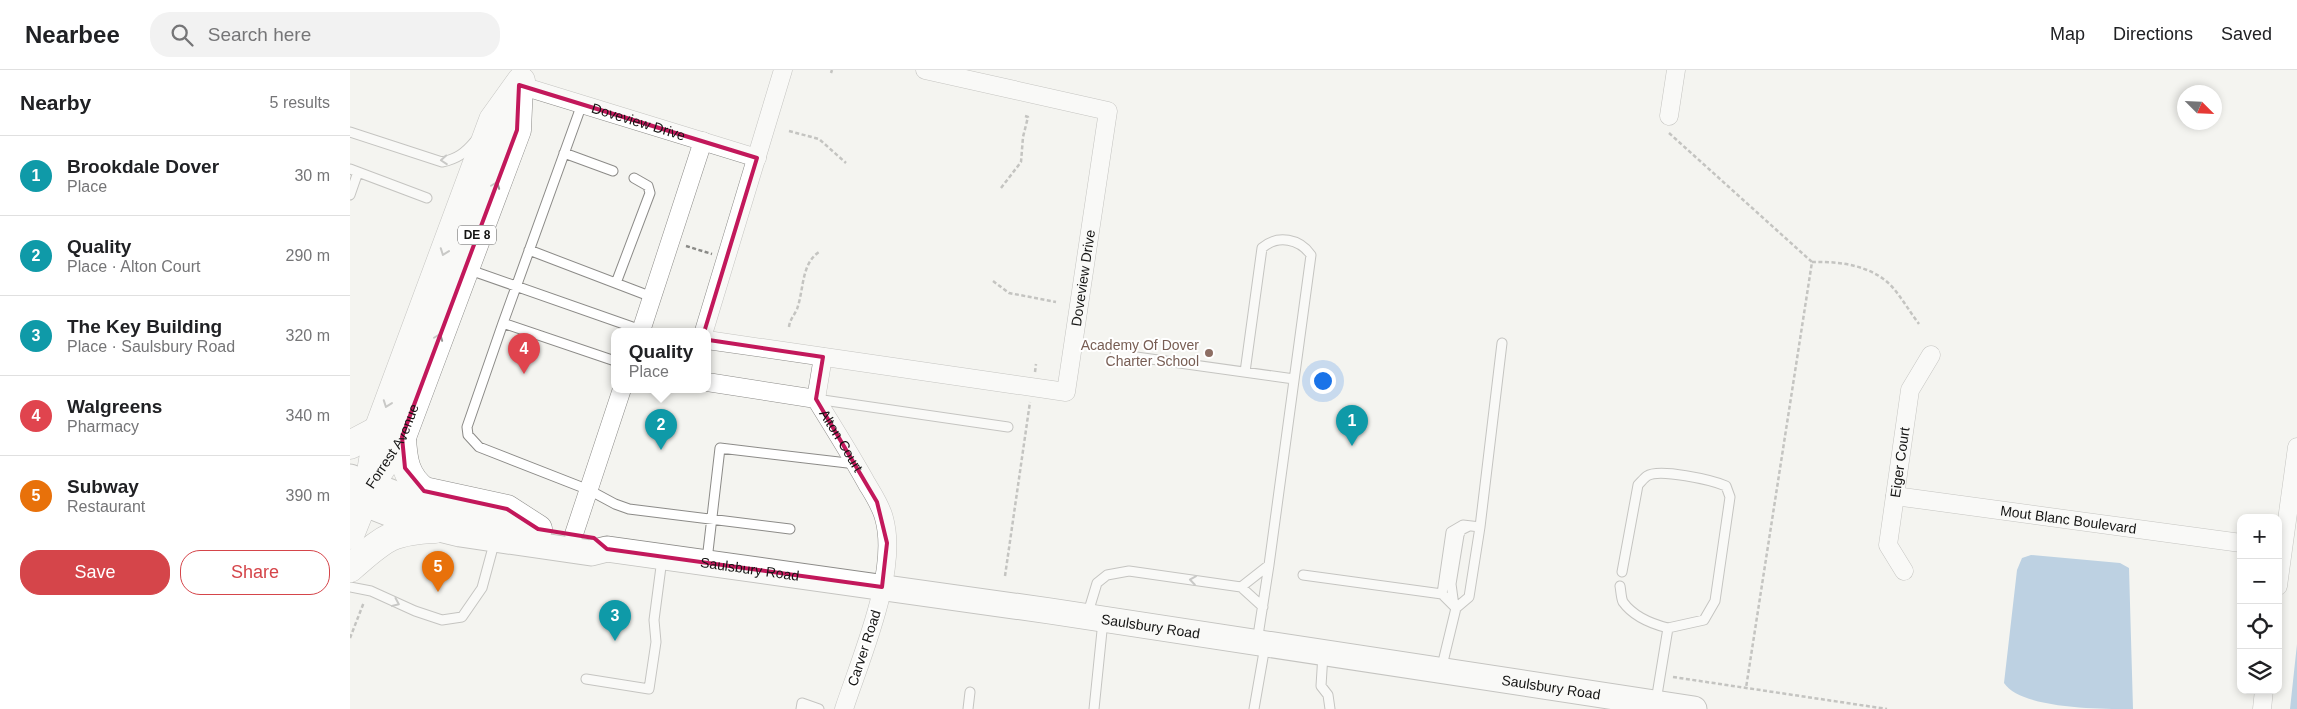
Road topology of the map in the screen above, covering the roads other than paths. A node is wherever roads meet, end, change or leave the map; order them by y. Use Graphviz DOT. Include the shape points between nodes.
graph roads {
  1 [pos="783,70"];
  2 [pos="925,70"];
  3 [pos="1676,70"];
  4 [pos="522,77"];
  5 [pos="582,104"];
  6 [pos="493,120"];
  7 [pos="1668,124"];
  8 [pos="350,132"];
  9 [pos="703,141"];
  10 [pos="564,153"];
  11 [pos="757,158"];
  12 [pos="354,171"];
  13 [pos="613,171"];
  14 [pos="634,178"];
  15 [pos="350,195"];
  16 [pos="427,198"];
  17 [pos="529,250"];
  18 [pos="465,269"];
  19 [pos="616,283"];
  20 [pos="516,287"];
  21 [pos="652,297"];
  22 [pos="503,323"];
  23 [pos="632,328"];
  24 [pos="642,328"];
  25 [pos="705,328"];
  26 [pos="711,341"];
  27 [pos="1502,343"];
  28 [pos="1115,354"];
  29 [pos="1931,355"];
  30 [pos="823,357"];
  31 [pos="611,360"];
  32 [pos="1245,372"];
  33 [pos="1294,379"];
  34 [pos="711,383"];
  35 [pos="621,393"];
  36 [pos="816,399"];
  37 [pos="1008,427"];
  38 [pos="390,433"];
  39 [pos="350,445"];
  40 [pos="2297,447"];
  41 [pos="856,464"];
  42 [pos="589,490"];
  43 [pos="358,491"];
  44 [pos="1895,496"];
  45 [pos="712,520"];
  46 [pos="1476,527"];
  47 [pos="435,529"];
  48 [pos="538,529"];
  49 [pos="790,529"];
  50 [pos="574,534"];
  51 [pos="350,535"];
  52 [pos="495,540"];
  53 [pos="2237,542"];
  54 [pos="607,548"];
  55 [pos="2286,549"];
  56 [pos="662,556"];
  57 [pos="706,562"];
  58 [pos="1269,565"];
  59 [pos="350,568"];
  60 [pos="2282,568"];
  61 [pos="1904,571"];
  62 [pos="1622,572"];
  63 [pos="1303,575"];
  64 [pos="1620,586"];
  65 [pos="350,587"];
  66 [pos="882,587"];
  67 [pos="1241,587"];
  68 [pos="1442,594"];
  69 [pos="1263,607"];
  70 [pos="1455,607"];
  71 [pos="1095,618"];
  72 [pos="1668,628"];
  73 [pos="1261,643"];
  74 [pos="1323,652"];
  75 [pos="1441,670"];
  76 [pos="586,679"];
  77 [pos="970,692"];
  78 [pos="2264,694"];
  79 [pos="1656,706"];
  80 [pos="801,709"];
  81 [pos="818,709"];
  82 [pos="844,709"];
  83 [pos="968,709"];
  84 [pos="1094,709"];
  85 [pos="1254,709"];
  86 [pos="1330,709"];
  87 [pos="1694,709"];
  88 [pos="2262,709"];
  1 -- 11 [label="street"];
  2 -- 30 [label="street, Doveview Drive" via="1108,110 1066,392"];
  3 -- 7 [label="street"];
  4 -- 5 [label="street, Doveview Drive"];
  4 -- 6 [label="highway, Forrest Avenue / DE 8"];
  18 -- 4 [label="highway, Forrest Avenue / DE 8, one-way" via="517,130"];
  5 -- 9 [label="street, Doveview Drive"];
  5 -- 10 [label="lane"];
  6 -- 8 [label="lane, one-way" via="464,153 454,160 442,162"];
  6 -- 38 [label="highway, Forrest Avenue / DE 8, one-way"];
  9 -- 11 [label="street, Doveview Drive"];
  9 -- 21 [label="street"];
  10 -- 13 [label="lane"];
  10 -- 17 [label="lane"];
  11 -- 25 [label="street"];
  12 -- 15 [label="lane"];
  12 -- 16 [label="lane"];
  14 -- 19 [label="lane" via="648,186 650,193"];
  17 -- 19 [label="lane"];
  17 -- 20 [label="lane"];
  18 -- 20 [label="lane"];
  38 -- 18 [label="highway, Forrest Avenue / DE 8, one-way"];
  19 -- 21 [label="lane"];
  20 -- 22 [label="lane"];
  20 -- 23 [label="lane"];
  21 -- 24 [label="street"];
  22 -- 31 [label="lane"];
  22 -- 42 [label="lane" via="467,427 468,435 479,448"];
  26 -- 30 [label="street, Doveview Drive"];
  27 -- 46 [label="lane"];
  28 -- 32 [label="lane"];
  29 -- 44 [label="street, Eiger Court" via="1910,390"];
  30 -- 36 [label="street"];
  32 -- 33 [label="lane"];
  32 -- 33 [label="lane" via="1262,248 1270,241 1293,241 1304,246 1311,255"];
  33 -- 58 [label="lane"];
  34 -- 36 [label="street, Alton Court"];
  35 -- 42 [label="street"];
  36 -- 37 [label="lane"];
  36 -- 41 [label="street, Alton Court"];
  38 -- 39 [label="highway"];
  38 -- 43 [label="highway, Forrest Avenue / DE 8"];
  38 -- 48 [label="highway" via="405,468 424,491 507,509"];
  40 -- 55 [label="street"];
  41 -- 45 [label="lane" via="720,448"];
  41 -- 66 [label="street, Alton Court" via="878,502 886,528"];
  42 -- 45 [label="lane" via="629,509"];
  42 -- 50 [label="street"];
  43 -- 47 [label="main road, Saulsbury Road"];
  43 -- 48 [label="main road, Saulsbury Road"];
  43 -- 51 [label="highway, DE 8"];
  44 -- 53 [label="street, Mout Blanc Boulevard"];
  44 -- 61 [label="street, Eiger Court" via="1888,545"];
  45 -- 49 [label="lane"];
  45 -- 57 [label="lane"];
  46 -- 68 [label="lane" via="1463,525 1451,532"];
  46 -- 70 [label="lane" via="1469,597"];
  46 -- 70 [label="lane" via="1465,527 1459,535 1451,584"];
  47 -- 52 [label="main road, Saulsbury Road"];
  47 -- 59 [label="highway" via="390,536"];
  48 -- 50 [label="main road, Saulsbury Road"];
  50 -- 54 [label="main road, Saulsbury Road" via="594,538"];
  52 -- 54 [label="main road, Saulsbury Road" via="591,553"];
  65 -- 52 [label="lane, one-way" via="371,591 442,620 462,617 482,588"];
  54 -- 56 [label="main road, Saulsbury Road"];
  55 -- 60 [label="street"];
  56 -- 57 [label="main road, Saulsbury Road"];
  56 -- 76 [label="lane" via="649,689"];
  57 -- 66 [label="main road, Saulsbury Road"];
  58 -- 67 [label="lane"];
  58 -- 69 [label="lane"];
  62 -- 72 [label="lane" via="1638,485 1647,476 1665,474 1726,486 1730,497 1713,606 1704,620"];
  63 -- 68 [label="lane"];
  64 -- 72 [label="lane" via="1623,601 1652,624"];
  66 -- 71 [label="main road, Saulsbury Road"];
  66 -- 82 [label="street, Carver Road"];
  67 -- 69 [label="lane"];
  67 -- 71 [label="lane, one-way" via="1118,571 1097,583"];
  68 -- 70 [label="lane"];
  69 -- 73 [label="lane"];
  70 -- 75 [label="lane"];
  71 -- 73 [label="main road, Saulsbury Road"];
  71 -- 84 [label="lane"];
  72 -- 79 [label="lane"];
  73 -- 74 [label="main road, Saulsbury Road"];
  73 -- 85 [label="lane"];
  74 -- 75 [label="main road, Saulsbury Road"];
  74 -- 86 [label="lane" via="1322,686 1328,695"];
  75 -- 79 [label="main road, Saulsbury Road"];
  77 -- 83 [label="lane"];
  78 -- 88 [label="street"];
  79 -- 87 [label="main road, Saulsbury Road"];
  80 -- 81 [label="lane" via="802,703"];
}
